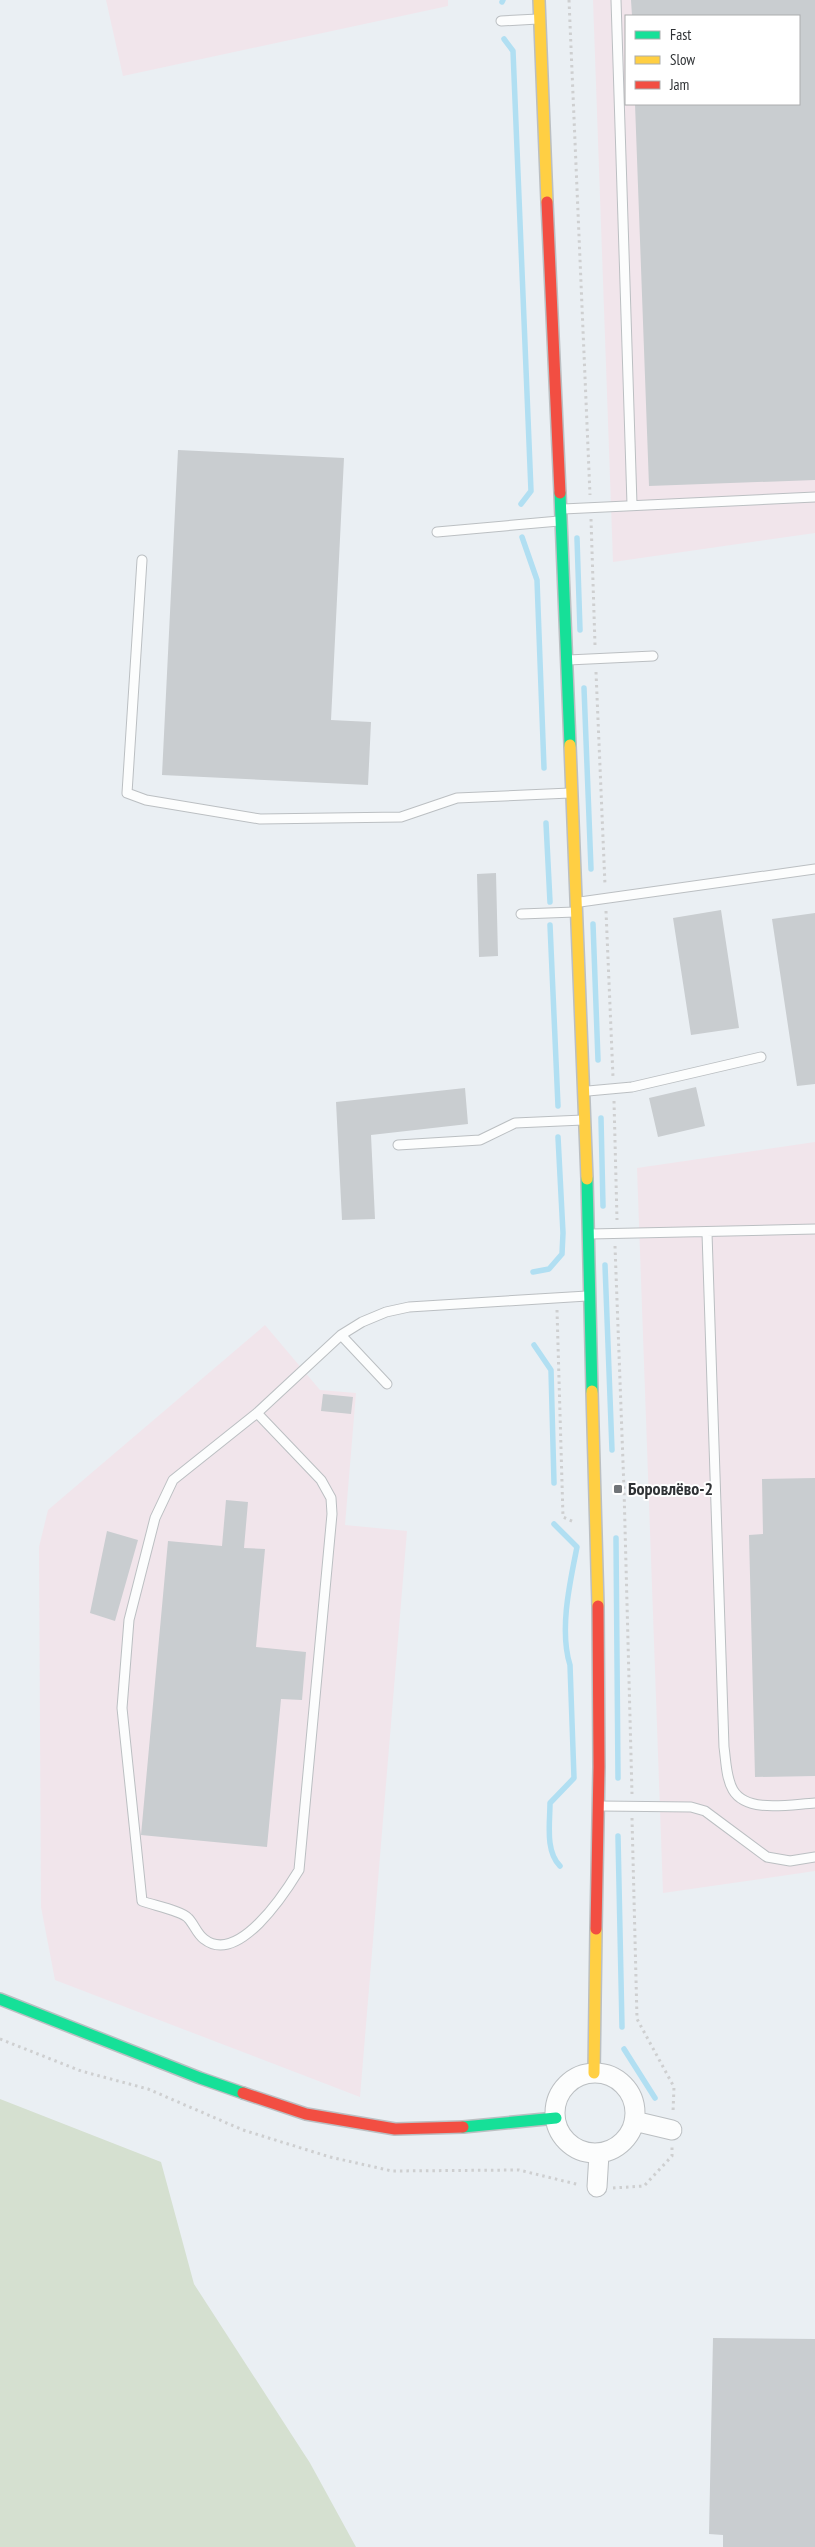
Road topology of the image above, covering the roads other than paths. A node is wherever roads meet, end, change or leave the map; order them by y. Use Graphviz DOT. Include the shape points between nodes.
graph roads {
  1 [pos="539,0"];
  2 [pos="616,0"];
  3 [pos="540,19"];
  4 [pos="501,21"];
  5 [pos="815,497"];
  6 [pos="632,504"];
  7 [pos="560,509"];
  8 [pos="561,521"];
  9 [pos="437,532"];
  10 [pos="142,560"];
  11 [pos="653,656"];
  12 [pos="565,660"];
  13 [pos="571,793"];
  14 [pos="815,869"];
  15 [pos="577,907"];
  16 [pos="521,914"];
  17 [pos="761,1057"];
  18 [pos="585,1091"];
  19 [pos="586,1120"];
  20 [pos="398,1145"];
  21 [pos="815,1230"];
  22 [pos="707,1233"];
  23 [pos="588,1234"];
  24 [pos="590,1296"];
  25 [pos="342,1335"];
  26 [pos="387,1384"];
  27 [pos="257,1413"];
  28 [pos="815,1804"];
  29 [pos="598,1806"];
  30 [pos="815,1857"];
  31 [pos="0,1999"];
  32 [pos="594,2073"];
  33 [pos="556,2118"];
  34 [pos="634,2121"];
  35 [pos="672,2130"];
  36 [pos="599,2154"];
  37 [pos="597,2187"];
  1 -- 3 [label="street"];
  2 -- 6 [label="lane"];
  3 -- 4 [label="lane"];
  3 -- 7 [label="street"];
  5 -- 6 [label="lane"];
  6 -- 7 [label="lane"];
  7 -- 8 [label="street"];
  8 -- 9 [label="lane"];
  8 -- 12 [label="street"];
  10 -- 13 [label="lane" via="127,793 146,800 260,819 401,816 457,798"];
  11 -- 12 [label="lane"];
  12 -- 13 [label="street"];
  13 -- 15 [label="street"];
  14 -- 15 [label="lane" via="605,898"];
  15 -- 16 [label="lane"];
  15 -- 18 [label="street"];
  17 -- 18 [label="lane" via="632,1087"];
  18 -- 19 [label="street"];
  19 -- 20 [label="lane" via="515,1123 480,1140"];
  19 -- 23 [label="street"];
  21 -- 22 [label="lane"];
  22 -- 23 [label="lane"];
  22 -- 28 [label="lane" via="724,1747 728,1778 733,1791 756,1805"];
  23 -- 24 [label="street"];
  24 -- 25 [label="lane" via="409,1307 362,1322"];
  24 -- 29 [label="street" via="596,1489"];
  25 -- 26 [label="lane"];
  25 -- 27 [label="lane"];
  27 -- 27 [label="lane" via="173,1480 155,1518 129,1620 122,1708 142,1901 187,1916 204,1940 216,1944 230,1943 247,1936 282,1897 299,1870 332,1514 331,1498 321,1480"];
  29 -- 30 [label="lane" via="691,1807 705,1811 767,1857 790,1861"];
  29 -- 32 [label="street"];
  31 -- 33 [label="street" via="207,2080 306,2114 395,2129 482,2126"];
  32 -- 33 [label="street" via="582,2075 562,2090 557,2101"];
  32 -- 34 [label="street" via="619,2081 629,2091 634,2104"];
  33 -- 36 [label="street" via="563,2137 573,2147"];
  34 -- 35 [label="street"];
  34 -- 36 [label="street" via="624,2142"];
  36 -- 37 [label="street"];
}
